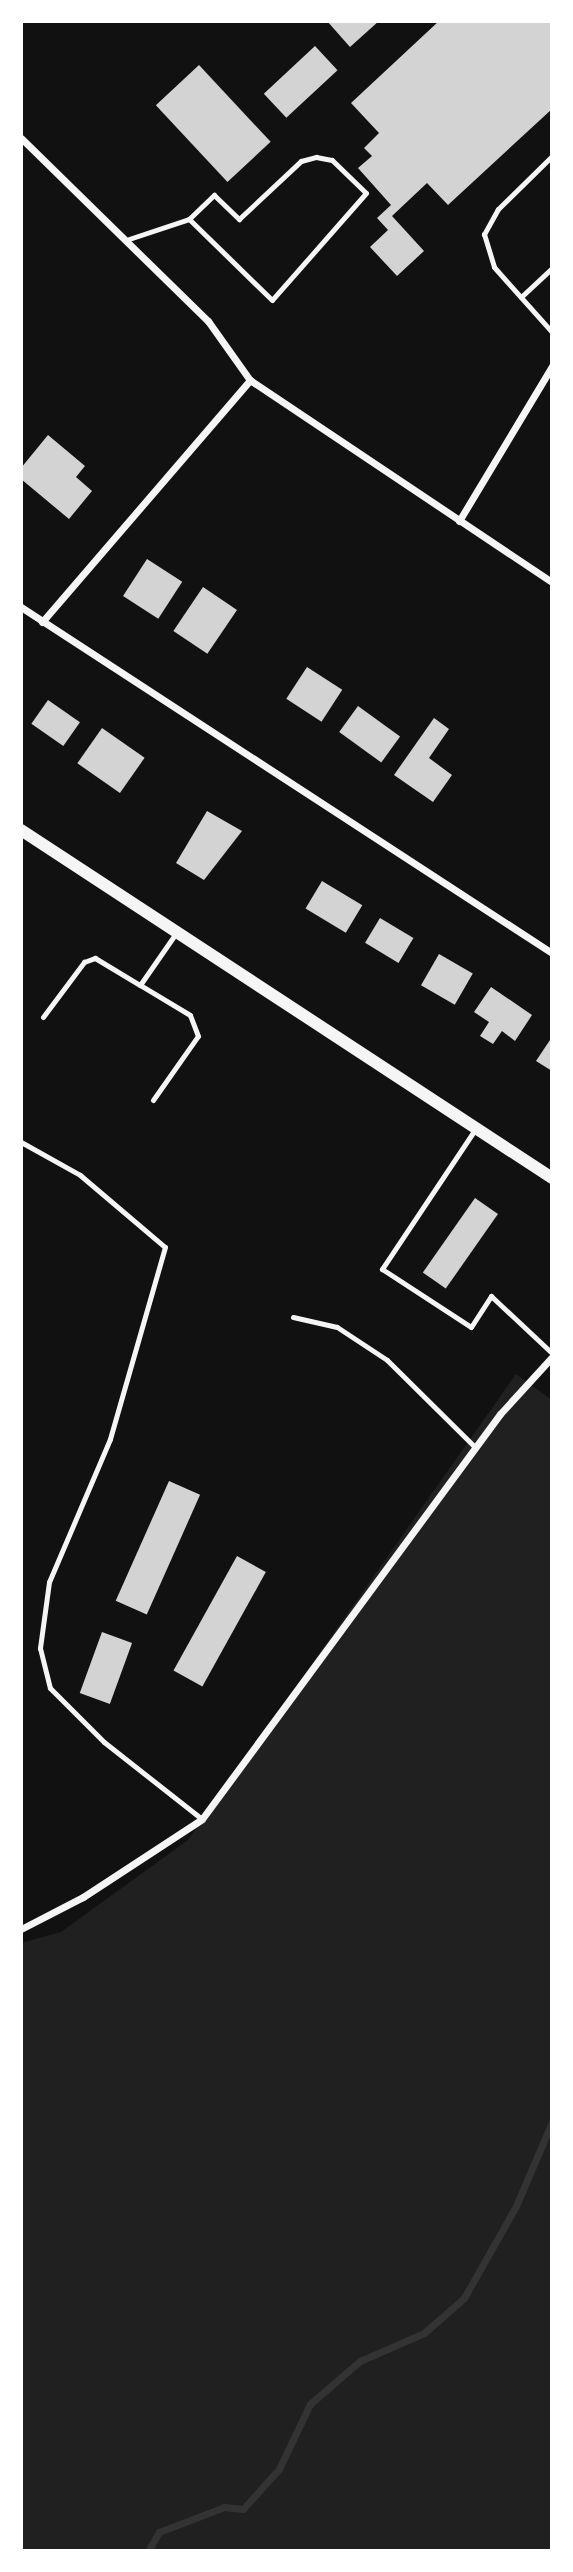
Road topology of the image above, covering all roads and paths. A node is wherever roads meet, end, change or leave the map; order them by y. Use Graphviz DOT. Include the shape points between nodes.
graph roads {
  1 [pos="21,138"];
  2 [pos="552,156"];
  3 [pos="189,219"];
  4 [pos="129,239"];
  5 [pos="552,268"];
  6 [pos="522,297"];
  7 [pos="552,332"];
  8 [pos="552,366"];
  9 [pos="250,380"];
  10 [pos="459,521"];
  11 [pos="552,582"];
  12 [pos="21,607"];
  13 [pos="43,622"];
  14 [pos="21,831"];
  15 [pos="177,931"];
  16 [pos="552,953"];
  17 [pos="140,985"];
  18 [pos="43,1017"];
  19 [pos="153,1100"];
  20 [pos="474,1131"];
  21 [pos="21,1142"];
  22 [pos="552,1178"];
  23 [pos="293,1317"];
  24 [pos="552,1355"];
  25 [pos="475,1447"];
  26 [pos="202,1819"];
  27 [pos="21,1929"];
  1 -- 4 [label="street"];
  2 -- 6 [label="lane" via="486,224 487,257"];
  3 -- 3 [label="lane" via="214,195 239,219 301,161 316,157 332,160 366,193 272,300"];
  3 -- 4 [label="lane"];
  4 -- 9 [label="street" via="208,321"];
  5 -- 6 [label="lane"];
  6 -- 7 [label="lane"];
  8 -- 10 [label="street"];
  9 -- 10 [label="street"];
  9 -- 13 [label="street"];
  10 -- 11 [label="street"];
  12 -- 13 [label="street"];
  13 -- 16 [label="street"];
  14 -- 15 [label="street"];
  15 -- 17 [label="lane"];
  15 -- 20 [label="street"];
  17 -- 18 [label="lane" via="95,958 84,962"];
  17 -- 19 [label="lane" via="190,1015 198,1036"];
  20 -- 22 [label="street"];
  20 -- 24 [label="lane" via="382,1269 471,1327 491,1296"];
  21 -- 26 [label="lane" via="80,1175 165,1247 110,1440 49,1582 40,1648 50,1688 104,1742"];
  23 -- 25 [label="lane" via="337,1327 387,1360"];
  24 -- 25 [label="street"];
  25 -- 26 [label="street"];
  26 -- 27 [label="street" via="83,1897"];
}
